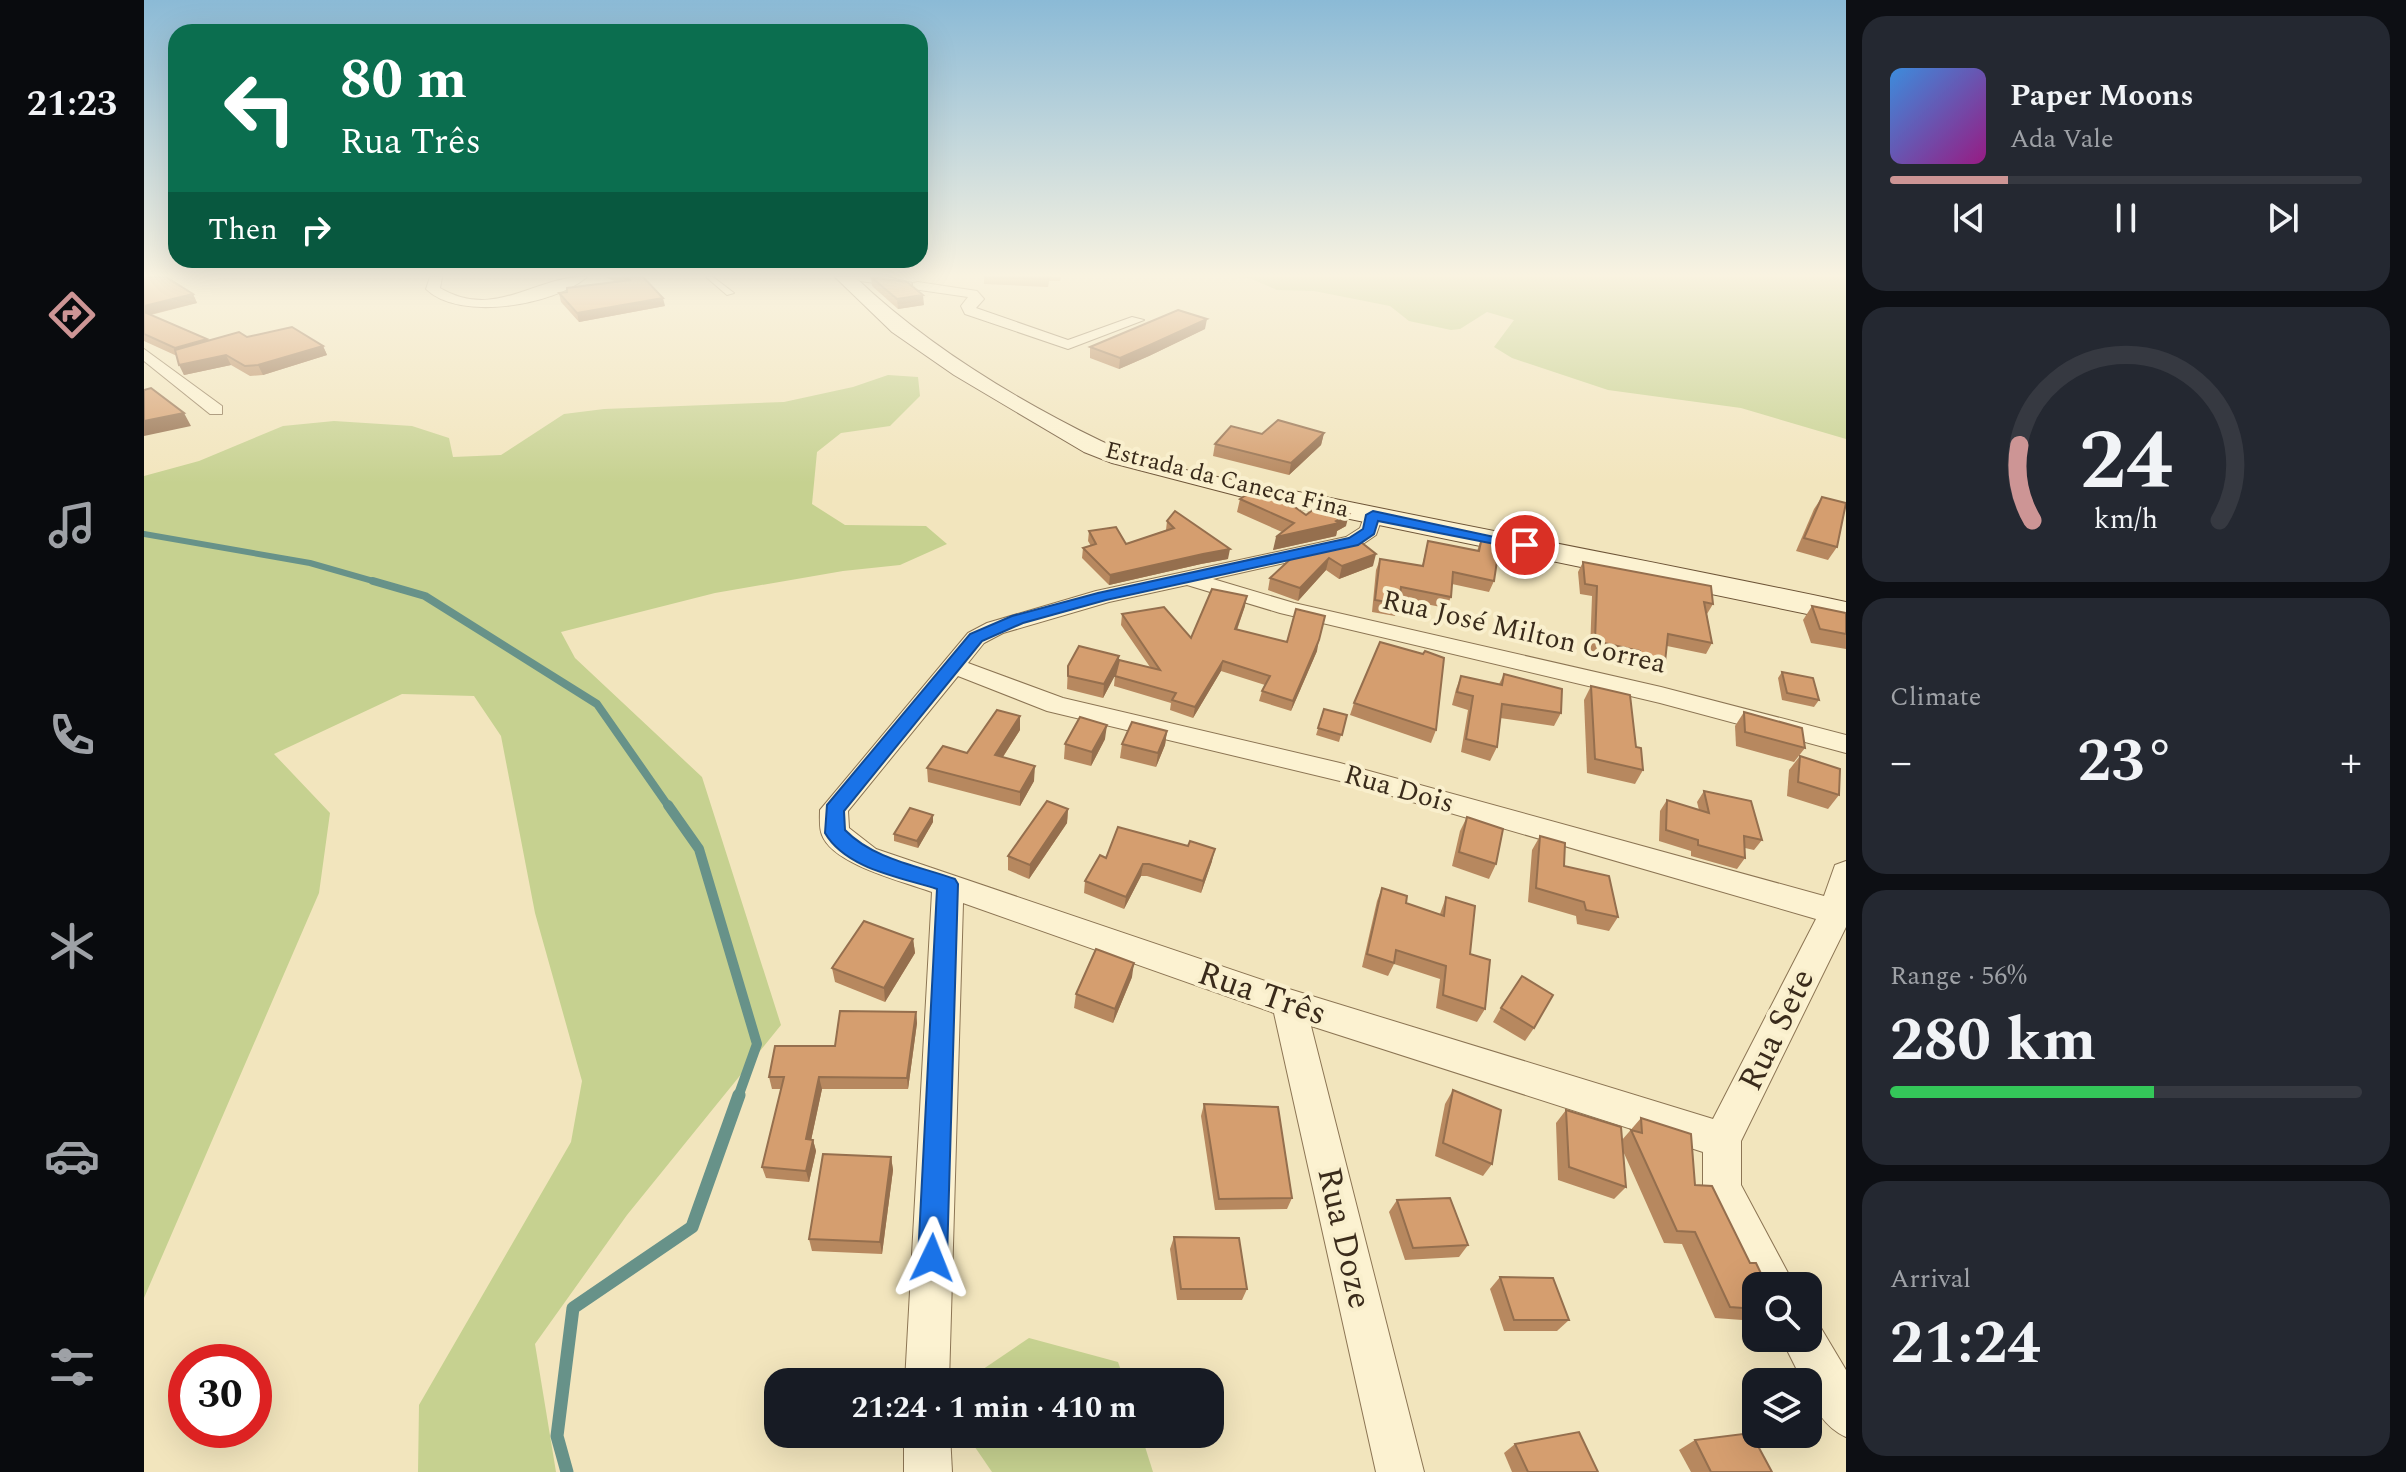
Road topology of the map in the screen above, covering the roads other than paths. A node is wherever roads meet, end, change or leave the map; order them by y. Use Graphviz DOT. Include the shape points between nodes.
graph roads {
  1 [pos="924,346"];
  2 [pos="144,354"];
  3 [pos="216,410"];
  4 [pos="1373,515"];
  5 [pos="1188,578"];
  6 [pos="1846,612"];
  7 [pos="952,665"];
  8 [pos="1846,744"];
  9 [pos="1846,873"];
  10 [pos="948,884"];
  11 [pos="1841,914"];
  12 [pos="1289,1004"];
  13 [pos="1722,1140"];
  14 [pos="1766,1272"];
  15 [pos="1811,1352"];
  16 [pos="928,1368"];
  17 [pos="1846,1414"];
  18 [pos="927,1448"];
  19 [pos="928,1472"];
  20 [pos="1400,1472"];
  1 -- 4 [label="street, Estrada da Caneca Fina" via="1093,447 1142,465"];
  2 -- 3 [label="street"];
  4 -- 5 [label="street" via="1369,531 1353,542"];
  4 -- 6 [label="street, Estrada da Caneca Fina"];
  5 -- 7 [label="street" via="1054,608 995,628 976,638"];
  5 -- 8 [label="street, Rua José Milton Correa" via="1288,608"];
  7 -- 10 [label="street, Rua Três" via="834,810 835,833 847,845 866,857"];
  7 -- 11 [label="street, Rua Dois" via="1056,705 1340,772"];
  9 -- 11 [label="street, Rua Sete"];
  10 -- 12 [label="street, Rua Três"];
  10 -- 16 [label="street"];
  11 -- 13 [label="street, Rua Sete"];
  12 -- 13 [label="street, Rua Três"];
  12 -- 20 [label="street, Rua Doze"];
  13 -- 14 [label="street" via="1722,1189"];
  15 -- 17 [label="street"];
  18 -- 19 [label="street"];
}
